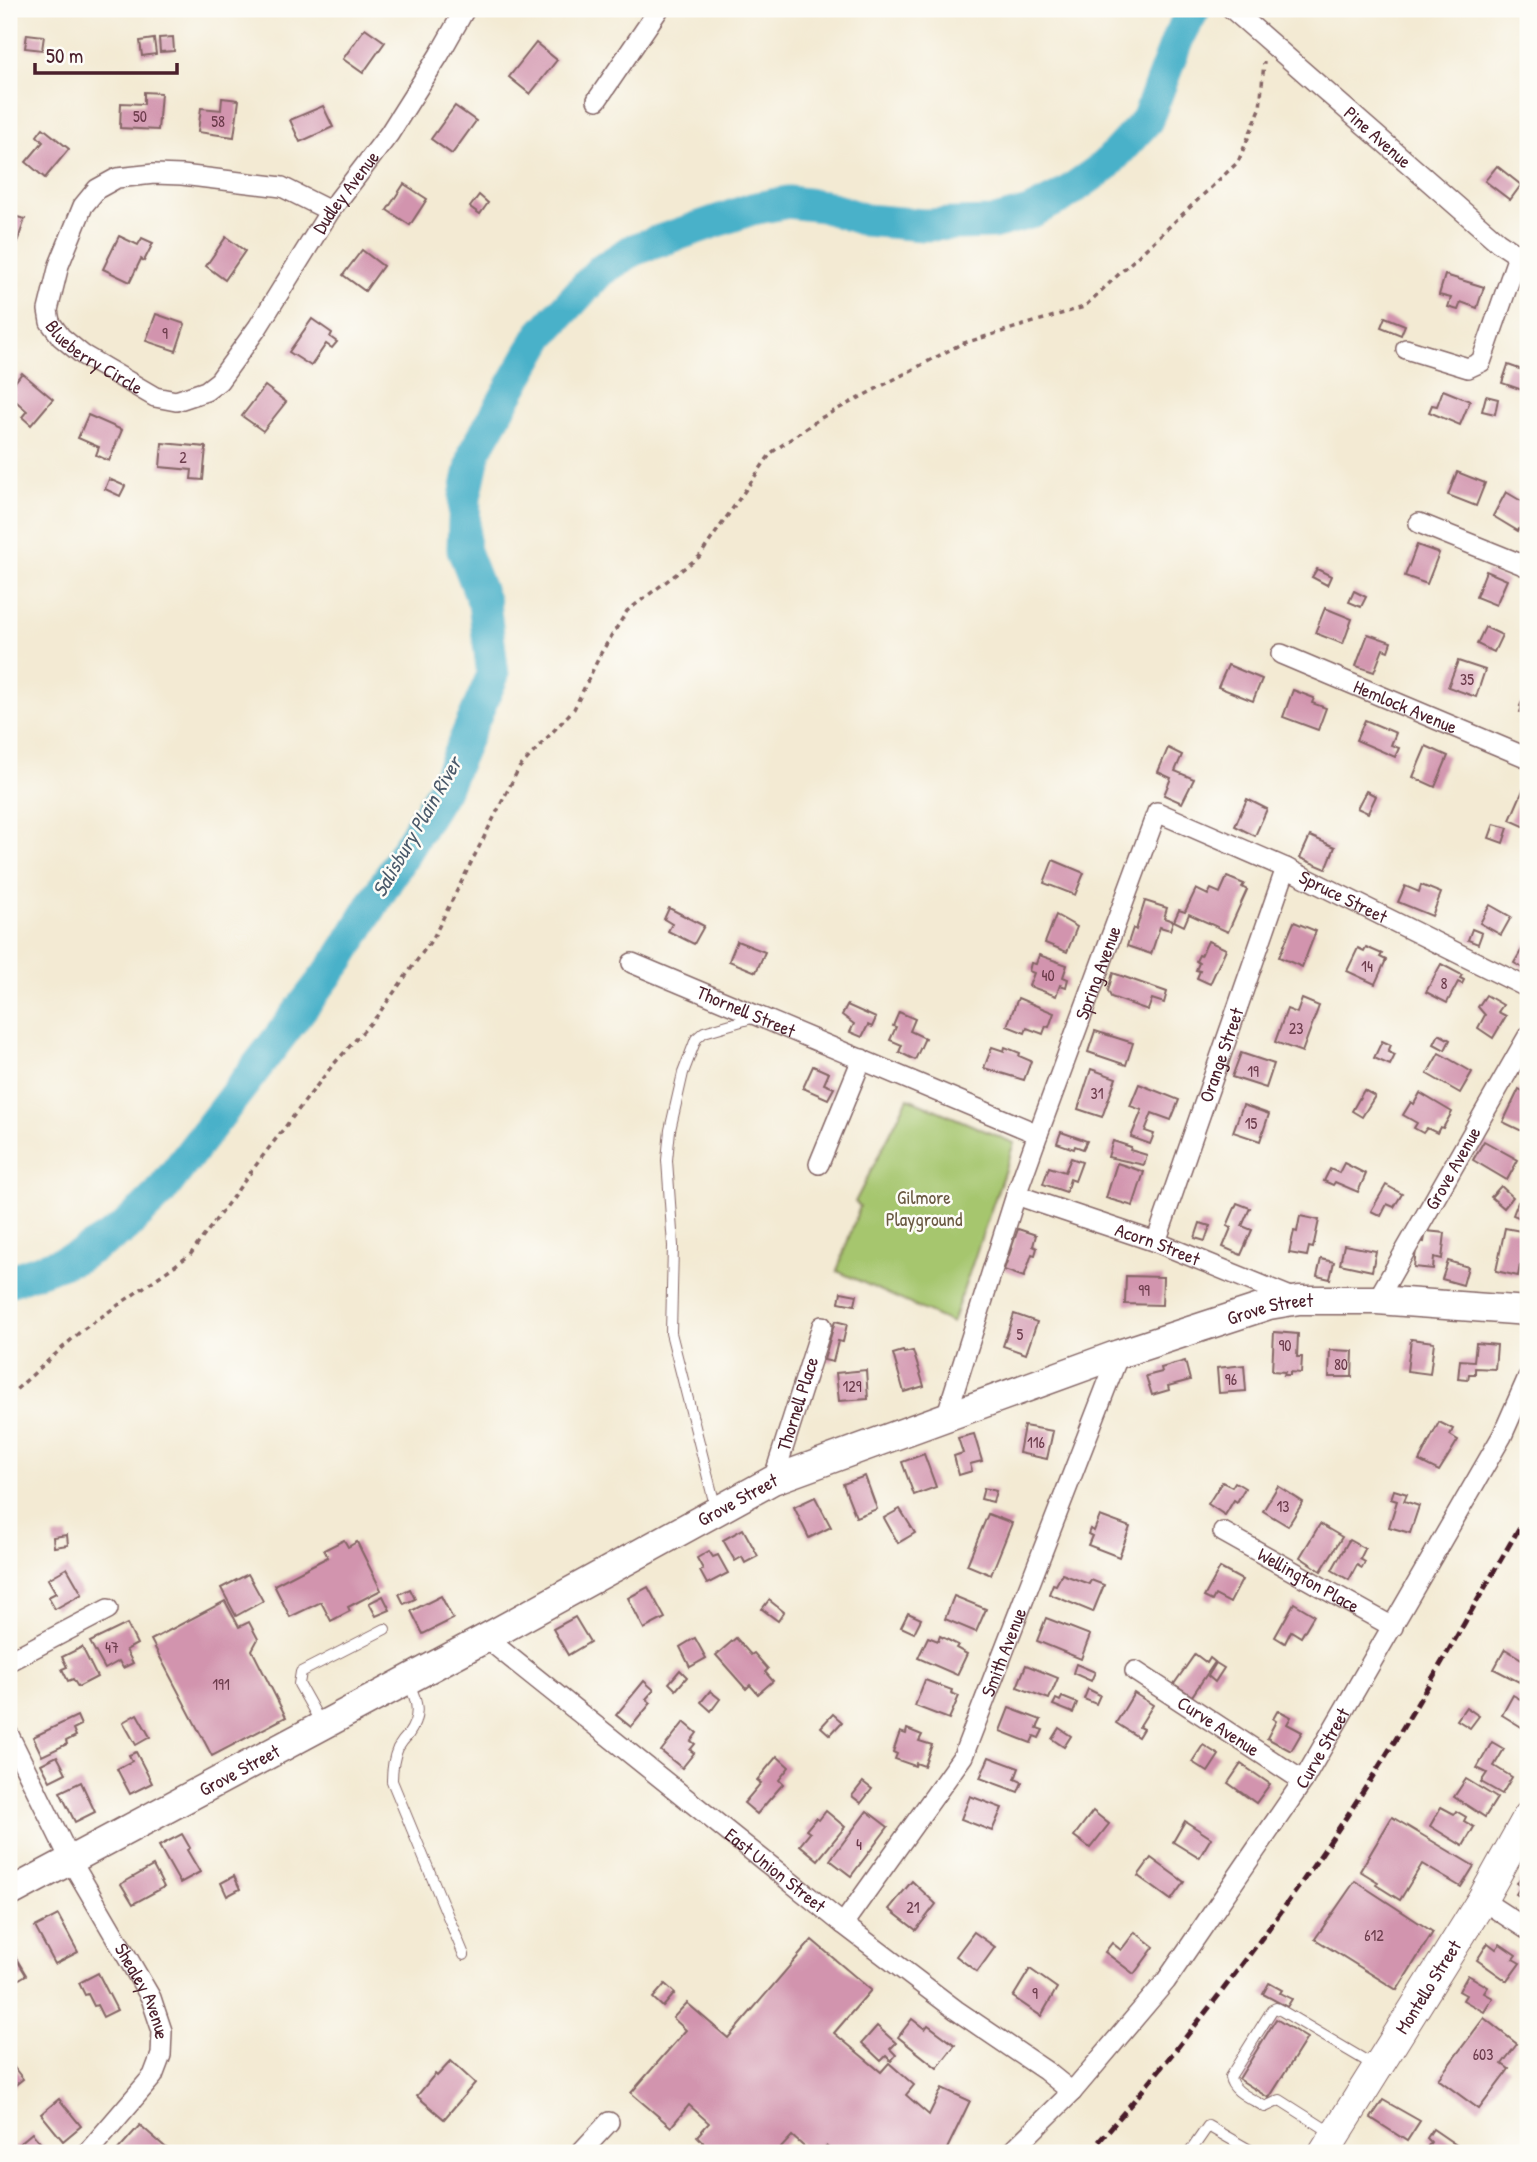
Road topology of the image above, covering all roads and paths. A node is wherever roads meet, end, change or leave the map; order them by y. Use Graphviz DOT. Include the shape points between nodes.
graph roads {
  1 [pos="465,9"];
  2 [pos="659,9"];
  3 [pos="1232,9"];
  4 [pos="1267,39"];
  5 [pos="597,100"];
  6 [pos="330,211"];
  7 [pos="1523,259"];
  8 [pos="1406,349"];
  9 [pos="223,375"];
  10 [pos="1419,523"];
  11 [pos="1528,567"];
  12 [pos="1281,654"];
  13 [pos="1528,758"];
  14 [pos="1157,812"];
  15 [pos="1286,868"];
  16 [pos="632,963"];
  17 [pos="1528,988"];
  18 [pos="756,1017"];
  19 [pos="1528,1035"];
  20 [pos="862,1059"];
  21 [pos="1038,1134"];
  22 [pos="819,1164"];
  23 [pos="1016,1195"];
  24 [pos="1156,1242"];
  25 [pos="1299,1300"];
  26 [pos="1377,1300"];
  27 [pos="1528,1311"];
  28 [pos="822,1326"];
  29 [pos="1119,1354"];
  30 [pos="1528,1377"];
  31 [pos="9,1396"];
  32 [pos="946,1417"];
  33 [pos="773,1480"];
  34 [pos="716,1511"];
  35 [pos="1223,1532"];
  36 [pos="107,1609"];
  37 [pos="1393,1627"];
  38 [pos="384,1629"];
  39 [pos="486,1638"];
  40 [pos="9,1661"];
  41 [pos="1135,1671"];
  42 [pos="407,1680"];
  43 [pos="322,1725"];
  44 [pos="9,1735"];
  45 [pos="1303,1781"];
  46 [pos="1528,1817"];
  47 [pos="71,1861"];
  48 [pos="9,1893"];
  49 [pos="1482,1900"];
  50 [pos="844,1924"];
  51 [pos="1528,1930"];
  52 [pos="464,1955"];
  53 [pos="1378,2067"];
  54 [pos="1072,2092"];
  55 [pos="609,2122"];
  56 [pos="1330,2144"];
  57 [pos="1190,2152"];
  58 [pos="87,2153"];
  59 [pos="580,2153"];
  60 [pos="1010,2153"];
  61 [pos="1255,2153"];
  1 -- 6 [label="street, Dudley Avenue" via="389,134"];
  2 -- 5 [label="street"];
  3 -- 4 [label="street, Pine Avenue"];
  4 -- 7 [label="street, Pine Avenue"];
  4 -- 31 [label="path" via="1260,109 1238,162 1084,307 961,344 819,419 771,453 699,557 627,611 574,709 519,768 433,938 190,1255 81,1331"];
  6 -- 9 [label="street, Dudley Avenue"];
  6 -- 9 [label="street, Blueberry Circle" via="282,187 182,175 129,176 107,183 89,196 50,296 50,322 55,330 90,360 155,397 176,401 197,396"];
  7 -- 8 [label="street" via="1480,362 1468,368"];
  10 -- 11 [label="street"];
  12 -- 13 [label="street, Hemlock Avenue"];
  14 -- 15 [label="street, Spruce Street"];
  14 -- 21 [label="street, Spring Avenue"];
  15 -- 17 [label="street, Spruce Street"];
  15 -- 24 [label="street, Orange Street"];
  16 -- 18 [label="street, Thornell Street"];
  18 -- 20 [label="street, Thornell Street"];
  18 -- 34 [label="lane" via="704,1032 696,1039 683,1073 667,1160 673,1246 670,1333"];
  19 -- 26 [label="street, Grove Avenue"];
  20 -- 21 [label="street"];
  20 -- 22 [label="street"];
  21 -- 23 [label="street, Spring Avenue"];
  23 -- 24 [label="street, Acorn Street"];
  23 -- 32 [label="street, Spring Avenue"];
  24 -- 25 [label="street, Acorn Street"];
  25 -- 26 [label="main road, Grove Street"];
  25 -- 29 [label="main road, Grove Street"];
  26 -- 27 [label="main road, Grove Street"];
  28 -- 33 [label="street, Thornell Place"];
  29 -- 32 [label="main road, Grove Street"];
  29 -- 50 [label="street, Smith Avenue" via="963,1756"];
  30 -- 37 [label="street, Curve Street" via="1502,1436"];
  32 -- 33 [label="main road, Grove Street"];
  33 -- 34 [label="main road, Grove Street"];
  34 -- 39 [label="main road, Grove Street"];
  35 -- 37 [label="street, Wellington Place"];
  36 -- 40 [label="street"];
  37 -- 45 [label="street, Curve Street"];
  38 -- 43 [label="lane" via="301,1672 299,1684"];
  39 -- 42 [label="main road, Grove Street"];
  39 -- 50 [label="street, East Union Street"];
  41 -- 45 [label="street, Curve Avenue"];
  42 -- 43 [label="main road, Grove Street"];
  42 -- 52 [label="lane" via="418,1701 417,1717 399,1745 392,1781"];
  43 -- 47 [label="main road, Grove Street"];
  44 -- 47 [label="street, Shealey Avenue"];
  45 -- 54 [label="street, Curve Street" via="1166,1981"];
  46 -- 49 [label="main road, Montello Street"];
  47 -- 48 [label="main road, Grove Street"];
  47 -- 58 [label="street, Shealey Avenue" via="151,1998 162,2031 161,2054 153,2076"];
  49 -- 51 [label="street"];
  49 -- 53 [label="main road, Montello Street"];
  50 -- 54 [label="street, East Union Street"];
  53 -- 56 [label="main road, Montello Street"];
  53 -- 56 [label="lane" via="1276,2008 1230,2077 1234,2088 1265,2107 1280,2100"];
  54 -- 60 [label="street, Curve Street"];
  55 -- 59 [label="street"];
  57 -- 61 [label="lane" via="1208,2126"];
}
